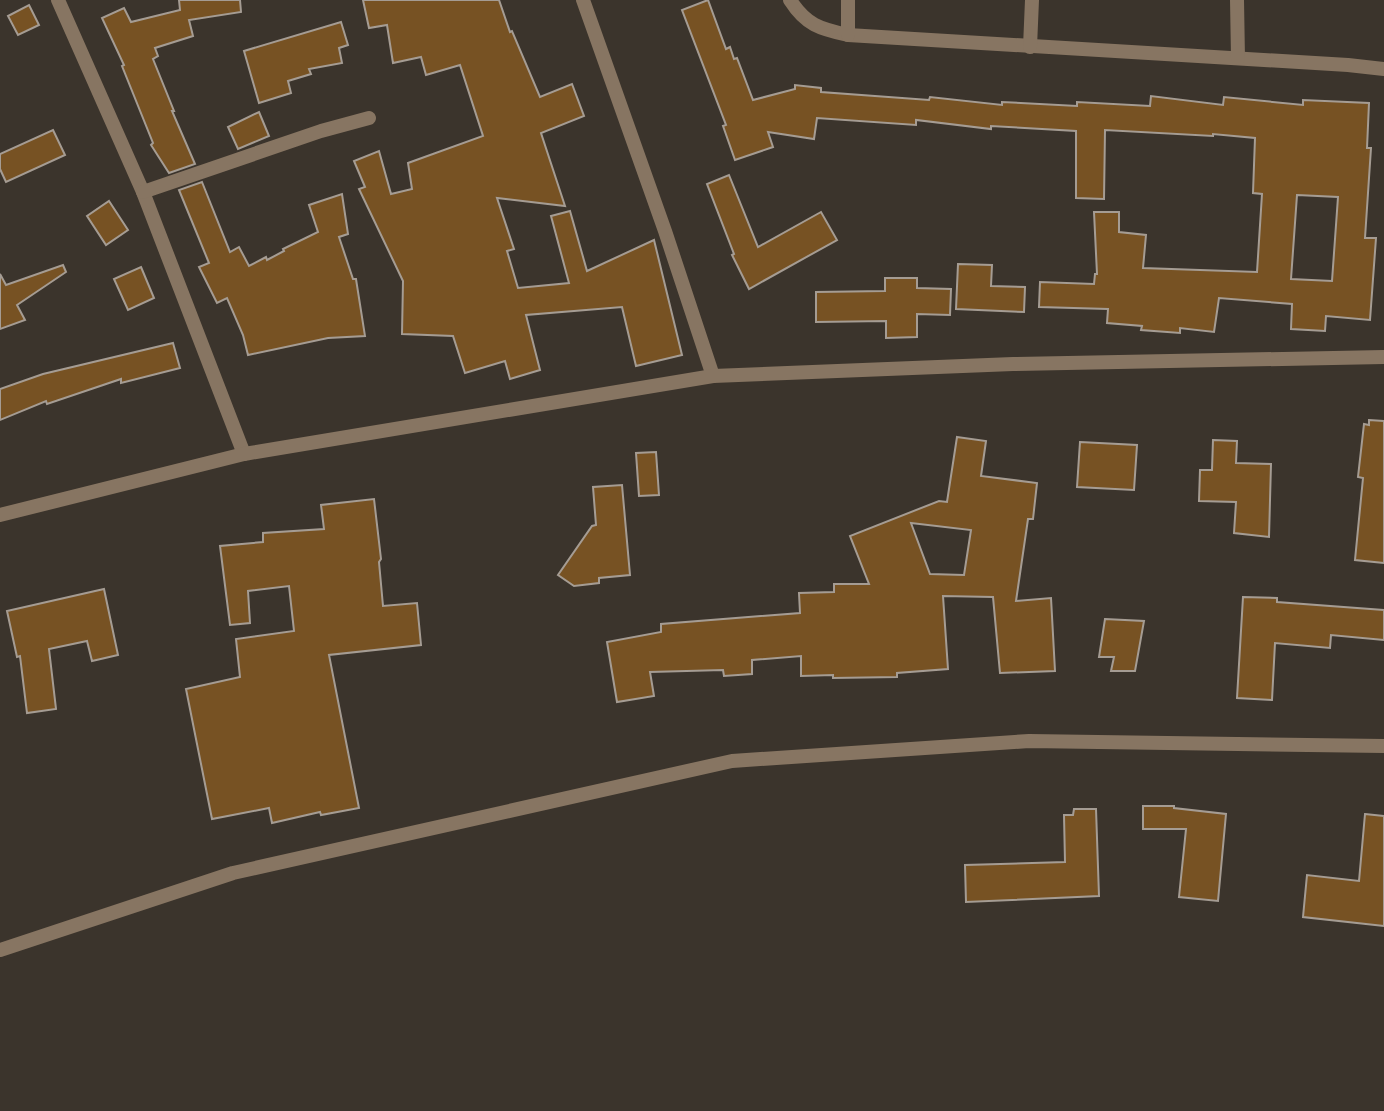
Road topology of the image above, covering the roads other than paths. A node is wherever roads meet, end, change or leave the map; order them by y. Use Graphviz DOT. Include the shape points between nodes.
graph roads {
  1 [pos="58,0"];
  2 [pos="583,0"];
  3 [pos="790,0"];
  4 [pos="848,0"];
  5 [pos="1031,0"];
  6 [pos="1237,0"];
  7 [pos="848,35"];
  8 [pos="1030,47"];
  9 [pos="1238,58"];
  10 [pos="1384,69"];
  11 [pos="369,118"];
  12 [pos="143,192"];
  13 [pos="1384,357"];
  14 [pos="713,376"];
  15 [pos="244,454"];
  16 [pos="0,515"];
  17 [pos="1384,746"];
  18 [pos="0,950"];
  1 -- 12 [label="street"];
  2 -- 14 [label="street"];
  3 -- 7 [label="street" via="801,16 823,30"];
  4 -- 7 [label="street"];
  5 -- 8 [label="street"];
  6 -- 9 [label="street"];
  7 -- 8 [label="street"];
  8 -- 9 [label="street"];
  9 -- 10 [label="street"];
  11 -- 12 [label="street"];
  12 -- 15 [label="street"];
  13 -- 14 [label="street" via="1013,364"];
  14 -- 15 [label="street"];
  15 -- 16 [label="street"];
  17 -- 18 [label="street" via="1029,741 732,761 233,873"];
}
